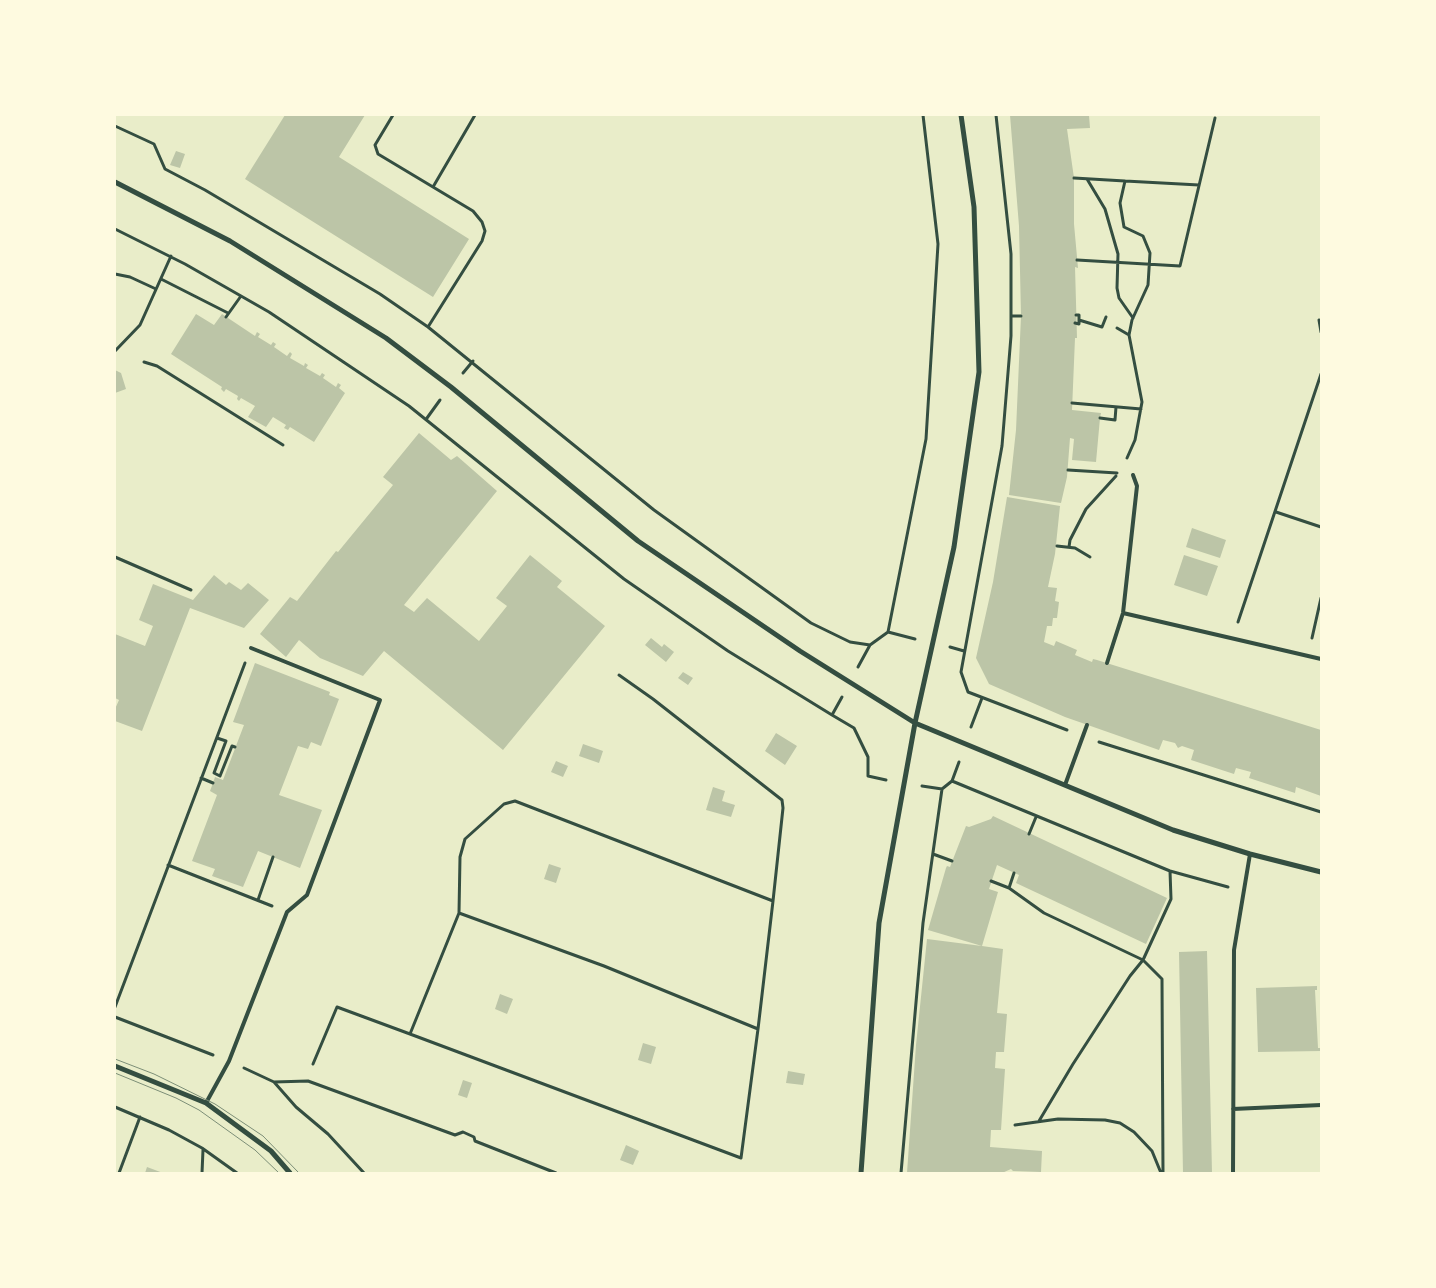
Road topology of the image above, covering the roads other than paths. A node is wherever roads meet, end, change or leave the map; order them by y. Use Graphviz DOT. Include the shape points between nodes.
graph roads {
  1 [pos="961,115"];
  2 [pos="115,182"];
  3 [pos="1133,475"];
  4 [pos="1123,614"];
  5 [pos="251,648"];
  6 [pos="1321,659"];
  7 [pos="1107,663"];
  8 [pos="915,722"];
  9 [pos="1087,724"];
  10 [pos="1065,785"];
  11 [pos="1250,854"];
  12 [pos="1321,872"];
  13 [pos="115,1066"];
  14 [pos="206,1103"];
  15 [pos="1321,1105"];
  16 [pos="1233,1110"];
  17 [pos="290,1173"];
  18 [pos="861,1173"];
  19 [pos="1233,1173"];
  1 -- 8 [label="street" via="974,207 979,372 954,547"];
  2 -- 8 [label="street" via="230,241 386,338 451,387 638,541 800,650"];
  3 -- 4 [label="lane" via="1137,486"];
  4 -- 6 [label="lane"];
  4 -- 7 [label="lane"];
  5 -- 14 [label="lane" via="380,700 307,895 287,912 229,1061"];
  8 -- 10 [label="street"];
  8 -- 18 [label="street" via="879,923"];
  9 -- 10 [label="lane"];
  10 -- 11 [label="street" via="1173,830"];
  11 -- 12 [label="street"];
  11 -- 16 [label="lane" via="1234,950"];
  13 -- 14 [label="street"];
  14 -- 17 [label="street" via="271,1151"];
  15 -- 16 [label="lane"];
  16 -- 19 [label="lane"];
}
